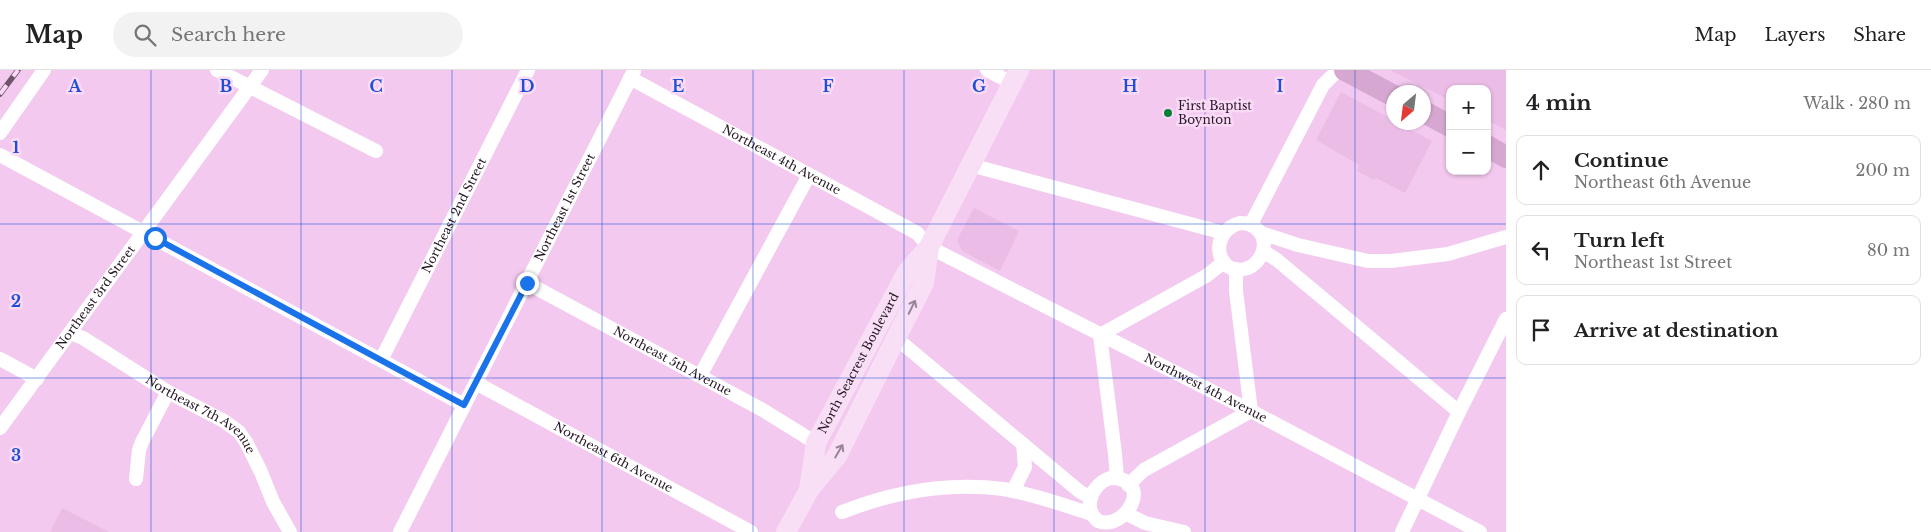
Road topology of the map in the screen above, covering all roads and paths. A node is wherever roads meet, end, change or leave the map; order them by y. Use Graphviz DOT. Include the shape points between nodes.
graph roads {
  1 [pos="44,70"];
  2 [pos="217,70"];
  3 [pos="262,70"];
  4 [pos="528,70"];
  5 [pos="987,70"];
  6 [pos="1338,70"];
  7 [pos="1345,70"];
  8 [pos="632,74"];
  9 [pos="1015,77"];
  10 [pos="250,88"];
  11 [pos="1386,92"];
  12 [pos="1431,116"];
  13 [pos="1446,124"];
  14 [pos="0,133"];
  15 [pos="1491,148"];
  16 [pos="376,151"];
  17 [pos="0,155"];
  18 [pos="1506,156"];
  19 [pos="970,165"];
  20 [pos="809,175"];
  21 [pos="1256,229"];
  22 [pos="145,232"];
  23 [pos="1224,233"];
  24 [pos="1506,237"];
  25 [pos="928,247"];
  26 [pos="1263,251"];
  27 [pos="1224,262"];
  28 [pos="1236,269"];
  29 [pos="527,283"];
  30 [pos="1506,319"];
  31 [pos="70,333"];
  32 [pos="1100,335"];
  33 [pos="896,338"];
  34 [pos="0,359"];
  35 [pos="381,360"];
  36 [pos="700,376"];
  37 [pos="36,379"];
  38 [pos="476,383"];
  39 [pos="168,392"];
  40 [pos="464,405"];
  41 [pos="1251,411"];
  42 [pos="1459,412"];
  43 [pos="0,428"];
  44 [pos="816,443"];
  45 [pos="1023,444"];
  46 [pos="136,479"];
  47 [pos="1123,482"];
  48 [pos="809,490"];
  49 [pos="1013,491"];
  50 [pos="1091,498"];
  51 [pos="1418,500"];
  52 [pos="842,512"];
  53 [pos="1092,514"];
  54 [pos="1129,515"];
  55 [pos="1109,528"];
  56 [pos="290,532"];
  57 [pos="400,532"];
  58 [pos="752,532"];
  59 [pos="786,532"];
  60 [pos="1184,532"];
  61 [pos="1402,532"];
  62 [pos="1480,532"];
  1 -- 14 [label="street"];
  2 -- 10 [label="street"];
  3 -- 10 [label="street, Northeast 3rd Street"];
  4 -- 35 [label="street, Northeast 2nd Street"];
  5 -- 9 [label="street"];
  6 -- 21 [label="street" via="1323,85"];
  7 -- 11 [label="main road"];
  8 -- 20 [label="street, Northeast 4th Avenue"];
  8 -- 29 [label="street, Northeast 1st Street"];
  9 -- 19 [label="street, North Seacrest Boulevard"];
  10 -- 16 [label="street"];
  10 -- 22 [label="street, Northeast 3rd Street"];
  12 -- 13 [label="main road"];
  15 -- 18 [label="main road"];
  17 -- 22 [label="street"];
  19 -- 23 [label="street"];
  19 -- 25 [label="street, North Seacrest Boulevard"];
  20 -- 25 [label="street, Northeast 4th Avenue" via="917,233"];
  20 -- 36 [label="street"];
  21 -- 23 [label="street" via="1236,224"];
  21 -- 24 [label="street" via="1298,245 1368,261 1440,255"];
  21 -- 26 [label="street" via="1263,238"];
  22 -- 31 [label="street, Northeast 3rd Street"];
  22 -- 35 [label="street"];
  23 -- 27 [label="street" via="1219,249"];
  25 -- 32 [label="street, Northwest 4th Avenue"];
  33 -- 25 [label="street, North Seacrest Boulevard, one-way" via="924,283"];
  25 -- 44 [label="street, North Seacrest Boulevard" via="907,272"];
  26 -- 28 [label="street" via="1251,266"];
  26 -- 42 [label="street"];
  27 -- 28 [label="street"];
  27 -- 32 [label="street" via="1206,276"];
  28 -- 41 [label="street"];
  29 -- 36 [label="street, Northeast 5th Avenue"];
  29 -- 38 [label="street, Northeast 1st Street"];
  30 -- 42 [label="street"];
  31 -- 37 [label="street, Northeast 3rd Street"];
  31 -- 39 [label="street, Northeast 7th Avenue"];
  32 -- 41 [label="street, Northwest 4th Avenue"];
  32 -- 47 [label="street" via="1115,454"];
  33 -- 45 [label="street"];
  48 -- 33 [label="street, North Seacrest Boulevard, one-way" via="837,456"];
  34 -- 37 [label="street"];
  35 -- 40 [label="street"];
  36 -- 44 [label="street, Northeast 5th Avenue"];
  37 -- 43 [label="street, Northeast 3rd Street"];
  38 -- 40 [label="street, Northeast 1st Street"];
  38 -- 58 [label="street, Northeast 6th Avenue"];
  39 -- 46 [label="street" via="139,450"];
  39 -- 56 [label="street, Northeast 7th Avenue" via="239,432"];
  40 -- 57 [label="street, Northeast 1st Street"];
  41 -- 47 [label="street"];
  41 -- 51 [label="street, Northwest 4th Avenue"];
  42 -- 51 [label="street"];
  44 -- 48 [label="street, North Seacrest Boulevard"];
  45 -- 49 [label="street" via="1025,467"];
  45 -- 50 [label="street"];
  47 -- 50 [label="street" via="1110,478 1094,489"];
  47 -- 54 [label="street" via="1132,489 1134,502"];
  48 -- 59 [label="street, North Seacrest Boulevard"];
  49 -- 52 [label="street" via="936,488 892,496"];
  49 -- 53 [label="street"];
  50 -- 53 [label="street"];
  51 -- 61 [label="street"];
  51 -- 62 [label="street, Northwest 4th Avenue"];
  53 -- 55 [label="street"];
  54 -- 55 [label="street"];
  54 -- 60 [label="street" via="1145,523"];
}
